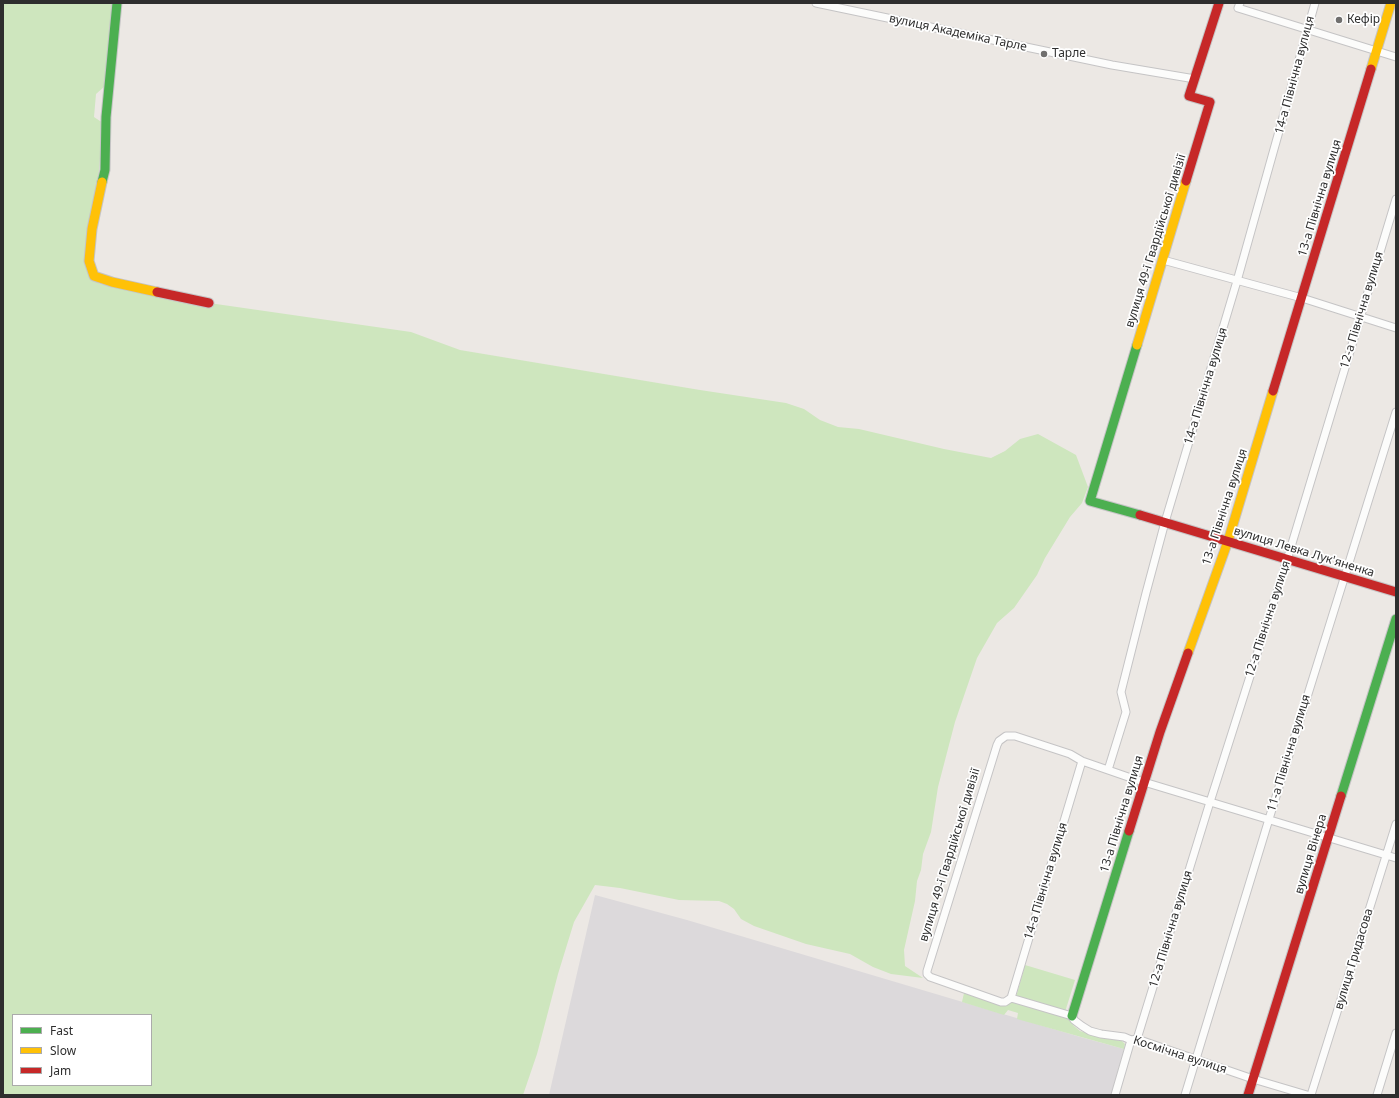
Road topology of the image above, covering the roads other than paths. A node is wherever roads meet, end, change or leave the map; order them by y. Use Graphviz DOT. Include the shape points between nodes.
graph roads {
  1 [pos="117,3"];
  2 [pos="816,3"];
  3 [pos="1219,3"];
  4 [pos="1315,3"];
  5 [pos="1391,3"];
  6 [pos="1239,6"];
  7 [pos="1307,30"];
  8 [pos="1377,51"];
  9 [pos="1396,57"];
  10 [pos="1195,78"];
  11 [pos="1396,199"];
  12 [pos="1163,260"];
  13 [pos="1237,281"];
  14 [pos="1302,298"];
  15 [pos="209,303"];
  16 [pos="1360,317"];
  17 [pos="1396,328"];
  18 [pos="1396,412"];
  19 [pos="1090,501"];
  20 [pos="1165,522"];
  21 [pos="1228,541"];
  22 [pos="1286,560"];
  23 [pos="1345,577"];
  24 [pos="1396,592"];
  25 [pos="1396,619"];
  26 [pos="1082,760"];
  27 [pos="1108,770"];
  28 [pos="1144,781"];
  29 [pos="1210,802"];
  30 [pos="1269,819"];
  31 [pos="1396,824"];
  32 [pos="1328,838"];
  33 [pos="1386,855"];
  34 [pos="1396,858"];
  35 [pos="928,976"];
  36 [pos="1009,1000"];
  37 [pos="1072,1016"];
  38 [pos="1396,1033"];
  39 [pos="1134,1040"];
  40 [pos="1196,1059"];
  41 [pos="1253,1080"];
  42 [pos="1115,1095"];
  43 [pos="1185,1095"];
  44 [pos="1248,1095"];
  45 [pos="1307,1095"];
  46 [pos="1311,1095"];
  47 [pos="1377,1095"];
  1 -- 15 [label="street" via="106,117 105,170 92,229 89,261 94,276"];
  2 -- 10 [label="street, вулиця Академіка Тарле" via="1112,65"];
  3 -- 10 [label="street, вулиця 49-ї Гвардійської дивізії"];
  4 -- 7 [label="street, 14-а Північна вулиця"];
  5 -- 8 [label="street, 13-а Північна вулиця"];
  6 -- 7 [label="street"];
  7 -- 8 [label="street"];
  7 -- 13 [label="street, 14-а Північна вулиця"];
  8 -- 9 [label="street"];
  8 -- 14 [label="street, 13-а Північна вулиця"];
  10 -- 12 [label="street, вулиця 49-ї Гвардійської дивізії" via="1189,96 1210,102"];
  11 -- 16 [label="street, 12-а Північна вулиця"];
  12 -- 13 [label="street"];
  12 -- 19 [label="street, вулиця 49-ї Гвардійської дивізії"];
  13 -- 14 [label="street"];
  13 -- 20 [label="street, 14-а Північна вулиця"];
  14 -- 16 [label="street"];
  14 -- 21 [label="street, 13-а Північна вулиця"];
  16 -- 17 [label="street"];
  16 -- 22 [label="street, 12-а Північна вулиця"];
  18 -- 23 [label="street, 11-а Північна вулиця"];
  19 -- 20 [label="street, вулиця Левка Лук'яненка"];
  20 -- 21 [label="street, вулиця Левка Лук'яненка"];
  20 -- 27 [label="street, 14-а Північна вулиця" via="1121,692 1126,712"];
  21 -- 22 [label="street, вулиця Левка Лук'яненка"];
  21 -- 28 [label="street, 13-а Північна вулиця"];
  22 -- 23 [label="street, вулиця Левка Лук'яненка"];
  22 -- 29 [label="street, 12-а Північна вулиця"];
  23 -- 24 [label="street, вулиця Левка Лук'яненка"];
  23 -- 30 [label="street, 11-а Північна вулиця"];
  25 -- 32 [label="street, вулиця Вінера"];
  26 -- 27 [label="street"];
  26 -- 35 [label="street, вулиця 49-ї Гвардійської дивізії" via="1015,736 1006,736 999,740 927,970"];
  26 -- 36 [label="street, 14-а Північна вулиця"];
  27 -- 28 [label="street"];
  28 -- 29 [label="street"];
  28 -- 37 [label="street, 13-а Північна вулиця"];
  29 -- 30 [label="street"];
  29 -- 39 [label="street, 12-а Північна вулиця"];
  30 -- 32 [label="street"];
  30 -- 40 [label="street, 11-а Північна вулиця"];
  31 -- 33 [label="street, вулиця Гридасова"];
  32 -- 33 [label="street"];
  32 -- 41 [label="street, вулиця Вінера"];
  33 -- 34 [label="street"];
  33 -- 46 [label="street, вулиця Гридасова"];
  35 -- 36 [label="street, Космічна вулиця" via="1001,1002"];
  36 -- 37 [label="street, Космічна вулиця"];
  37 -- 39 [label="street, Космічна вулиця" via="1090,1031"];
  38 -- 47 [label="street"];
  39 -- 40 [label="street, Космічна вулиця"];
  39 -- 42 [label="street, 12-а Північна вулиця"];
  40 -- 41 [label="street, Космічна вулиця"];
  40 -- 43 [label="street, 11-а Північна вулиця"];
  41 -- 44 [label="street, вулиця Вінера"];
  41 -- 45 [label="street, Космічна вулиця"];
}
